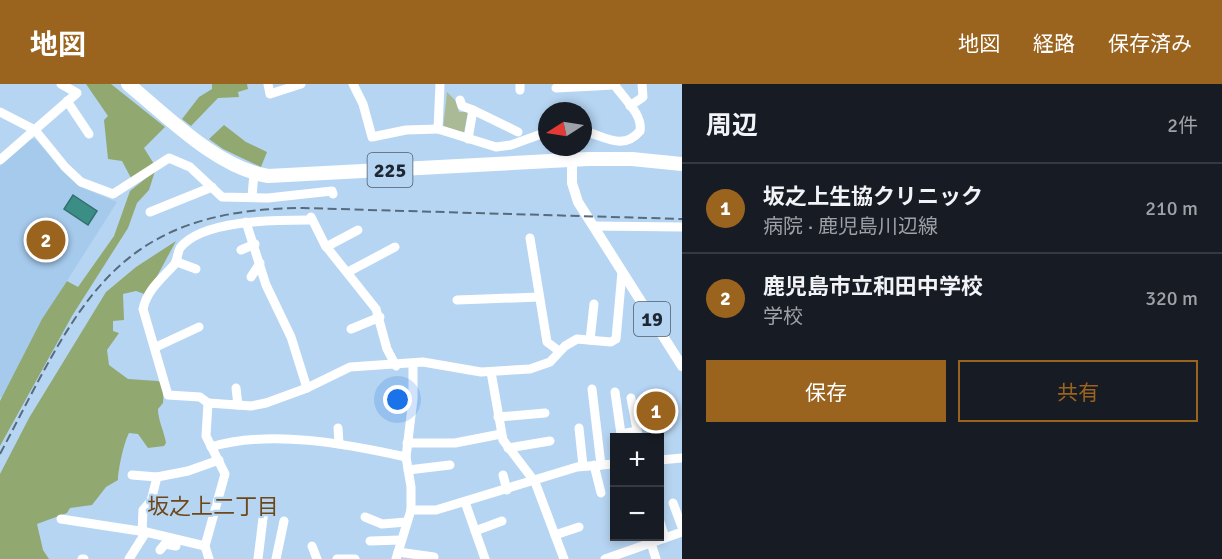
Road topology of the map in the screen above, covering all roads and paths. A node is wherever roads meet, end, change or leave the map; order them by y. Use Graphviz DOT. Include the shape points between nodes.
graph roads {
  1 [pos="61,84"];
  2 [pos="128,84"];
  3 [pos="268,84"];
  4 [pos="301,84"];
  5 [pos="353,84"];
  6 [pos="440,84"];
  7 [pos="614,84"];
  8 [pos="642,84"];
  9 [pos="556,88"];
  10 [pos="460,100"];
  11 [pos="67,101"];
  12 [pos="630,106"];
  13 [pos="473,110"];
  14 [pos="0,112"];
  15 [pos="438,129"];
  16 [pos="34,130"];
  17 [pos="518,132"];
  18 [pos="89,134"];
  19 [pos="592,134"];
  20 [pos="538,135"];
  21 [pos="468,139"];
  22 [pos="592,155"];
  23 [pos="538,156"];
  24 [pos="572,156"];
  25 [pos="0,160"];
  26 [pos="682,164"];
  27 [pos="254,174"];
  28 [pos="212,187"];
  29 [pos="333,194"];
  30 [pos="252,196"];
  31 [pos="150,212"];
  32 [pos="246,222"];
  33 [pos="593,226"];
  34 [pos="682,227"];
  35 [pos="358,230"];
  36 [pos="530,238"];
  37 [pos="255,244"];
  38 [pos="327,247"];
  39 [pos="395,247"];
  40 [pos="241,250"];
  41 [pos="177,262"];
  42 [pos="260,263"];
  43 [pos="196,269"];
  44 [pos="348,272"];
  45 [pos="622,272"];
  46 [pos="251,277"];
  47 [pos="539,297"];
  48 [pos="457,300"];
  49 [pos="594,304"];
  50 [pos="380,317"];
  51 [pos="199,327"];
  52 [pos="351,329"];
  53 [pos="590,340"];
  54 [pos="156,347"];
  55 [pos="559,351"];
  56 [pos="413,364"];
  57 [pos="396,366"];
  58 [pos="682,366"];
  59 [pos="490,372"];
  60 [pos="236,388"];
  61 [pos="307,388"];
  62 [pos="592,389"];
  63 [pos="615,392"];
  64 [pos="631,398"];
  65 [pos="208,403"];
  66 [pos="238,405"];
  67 [pos="545,412"];
  68 [pos="498,417"];
  69 [pos="338,428"];
  70 [pos="579,428"];
  71 [pos="621,433"];
  72 [pos="638,433"];
  73 [pos="501,434"];
  74 [pos="339,443"];
  75 [pos="407,443"];
  76 [pos="544,446"];
  77 [pos="211,447"];
  78 [pos="508,448"];
  79 [pos="406,457"];
  80 [pos="682,458"];
  81 [pos="219,460"];
  82 [pos="664,460"];
  83 [pos="610,464"];
  84 [pos="450,465"];
  85 [pos="598,465"];
  86 [pos="583,466"];
  87 [pos="408,470"];
  88 [pos="132,475"];
  89 [pos="502,475"];
  90 [pos="157,477"];
  91 [pos="535,482"];
  92 [pos="507,490"];
  93 [pos="601,493"];
  94 [pos="465,502"];
  95 [pos="673,502"];
  96 [pos="264,510"];
  97 [pos="411,510"];
  98 [pos="365,517"];
  99 [pos="61,519"];
  100 [pos="284,521"];
  101 [pos="502,521"];
  102 [pos="406,522"];
  103 [pos="579,527"];
  104 [pos="682,527"];
  105 [pos="475,531"];
  106 [pos="144,532"];
  107 [pos="682,532"];
  108 [pos="664,535"];
  109 [pos="555,536"];
  110 [pos="665,538"];
  111 [pos="370,540"];
  112 [pos="401,540"];
  113 [pos="186,543"];
  114 [pos="651,543"];
  115 [pos="205,546"];
  116 [pos="312,546"];
  117 [pos="160,550"];
  118 [pos="397,556"];
  119 [pos="434,557"];
  120 [pos="129,559"];
  121 [pos="209,559"];
  122 [pos="258,559"];
  123 [pos="276,559"];
  124 [pos="317,559"];
  125 [pos="337,559"];
  126 [pos="355,559"];
  127 [pos="485,559"];
  128 [pos="564,559"];
  129 [pos="605,559"];
  130 [pos="656,559"];
  1 -- 11 [label="street" via="76,93"];
  2 -- 27 [label="highway, 225" via="219,157"];
  3 -- 4 [label="street" via="270,94"];
  5 -- 15 [label="street" via="372,137"];
  6 -- 15 [label="street"];
  7 -- 9 [label="street"];
  7 -- 12 [label="street"];
  8 -- 12 [label="street" via="643,97"];
  10 -- 13 [label="street" via="462,106"];
  11 -- 16 [label="street"];
  11 -- 18 [label="street"];
  12 -- 19 [label="street" via="641,123 636,135 612,141"];
  13 -- 17 [label="street"];
  13 -- 21 [label="street"];
  14 -- 16 [label="street"];
  15 -- 21 [label="street"];
  16 -- 25 [label="street"];
  16 -- 28 [label="street" via="81,183 113,194 169,158 190,167"];
  20 -- 21 [label="street" via="503,146"];
  22 -- 26 [label="highway, 225"];
  23 -- 27 [label="highway, 225" via="288,176"];
  24 -- 33 [label="main road, 19" via="574,192"];
  27 -- 30 [label="street"];
  28 -- 30 [label="street" via="222,197"];
  28 -- 31 [label="street"];
  29 -- 30 [label="street" via="332,190 268,198"];
  32 -- 37 [label="street"];
  32 -- 38 [label="street" via="311,218"];
  32 -- 41 [label="street" via="193,236 179,249"];
  33 -- 34 [label="street"];
  33 -- 45 [label="main road, 19"];
  35 -- 38 [label="street"];
  36 -- 47 [label="street"];
  37 -- 40 [label="street"];
  37 -- 42 [label="street"];
  38 -- 44 [label="street"];
  39 -- 44 [label="street"];
  41 -- 43 [label="street"];
  41 -- 54 [label="street" via="145,300 143,309"];
  42 -- 46 [label="street"];
  42 -- 61 [label="street"];
  44 -- 50 [label="street"];
  45 -- 53 [label="street" via="616,339"];
  45 -- 58 [label="main road, 19"];
  47 -- 48 [label="street"];
  47 -- 55 [label="street" via="547,342"];
  49 -- 53 [label="street"];
  50 -- 52 [label="street"];
  50 -- 57 [label="street" via="387,349"];
  51 -- 54 [label="street"];
  53 -- 55 [label="street" via="577,339"];
  54 -- 65 [label="street" via="168,395 200,397"];
  55 -- 59 [label="street" via="542,366"];
  56 -- 57 [label="street"];
  56 -- 59 [label="street" via="423,362"];
  56 -- 75 [label="street" via="414,399"];
  57 -- 61 [label="street" via="350,367"];
  59 -- 68 [label="street"];
  60 -- 66 [label="street"];
  61 -- 66 [label="street" via="266,403"];
  62 -- 85 [label="street"];
  63 -- 71 [label="street"];
  64 -- 72 [label="street"];
  65 -- 66 [label="street"];
  65 -- 77 [label="street" via="206,436"];
  67 -- 68 [label="street"];
  68 -- 73 [label="street"];
  69 -- 74 [label="street"];
  70 -- 86 [label="street"];
  73 -- 75 [label="street" via="455,443"];
  73 -- 78 [label="street"];
  74 -- 77 [label="street" via="252,440"];
  74 -- 79 [label="street"];
  75 -- 79 [label="street"];
  76 -- 78 [label="street"];
  77 -- 81 [label="street"];
  78 -- 91 [label="street"];
  79 -- 87 [label="street"];
  80 -- 82 [label="street"];
  81 -- 90 [label="street"];
  81 -- 115 [label="street" via="225,474"];
  83 -- 85 [label="street"];
  84 -- 87 [label="street"];
  85 -- 86 [label="street"];
  85 -- 93 [label="street"];
  86 -- 91 [label="street"];
  87 -- 97 [label="street"];
  88 -- 90 [label="street"];
  89 -- 92 [label="street"];
  90 -- 106 [label="street" via="151,501 143,510"];
  91 -- 92 [label="street"];
  91 -- 109 [label="street"];
  92 -- 94 [label="street"];
  94 -- 97 [label="street" via="436,510"];
  94 -- 105 [label="street"];
  95 -- 104 [label="street"];
  96 -- 122 [label="street"];
  97 -- 102 [label="street"];
  98 -- 102 [label="street" via="382,524"];
  99 -- 106 [label="street"];
  100 -- 123 [label="street"];
  101 -- 105 [label="street"];
  102 -- 112 [label="street"];
  103 -- 109 [label="street"];
  105 -- 127 [label="street"];
  106 -- 113 [label="street"];
  106 -- 120 [label="street"];
  107 -- 110 [label="street"];
  108 -- 110 [label="street"];
  109 -- 128 [label="street"];
  110 -- 114 [label="street"];
  111 -- 112 [label="street"];
  112 -- 118 [label="street"];
  113 -- 115 [label="street"];
  113 -- 117 [label="street" via="182,547 165,544"];
  114 -- 129 [label="street"];
  114 -- 130 [label="street"];
  115 -- 121 [label="street"];
  116 -- 124 [label="street"];
  118 -- 119 [label="street"];
  125 -- 126 [label="street"];
}
